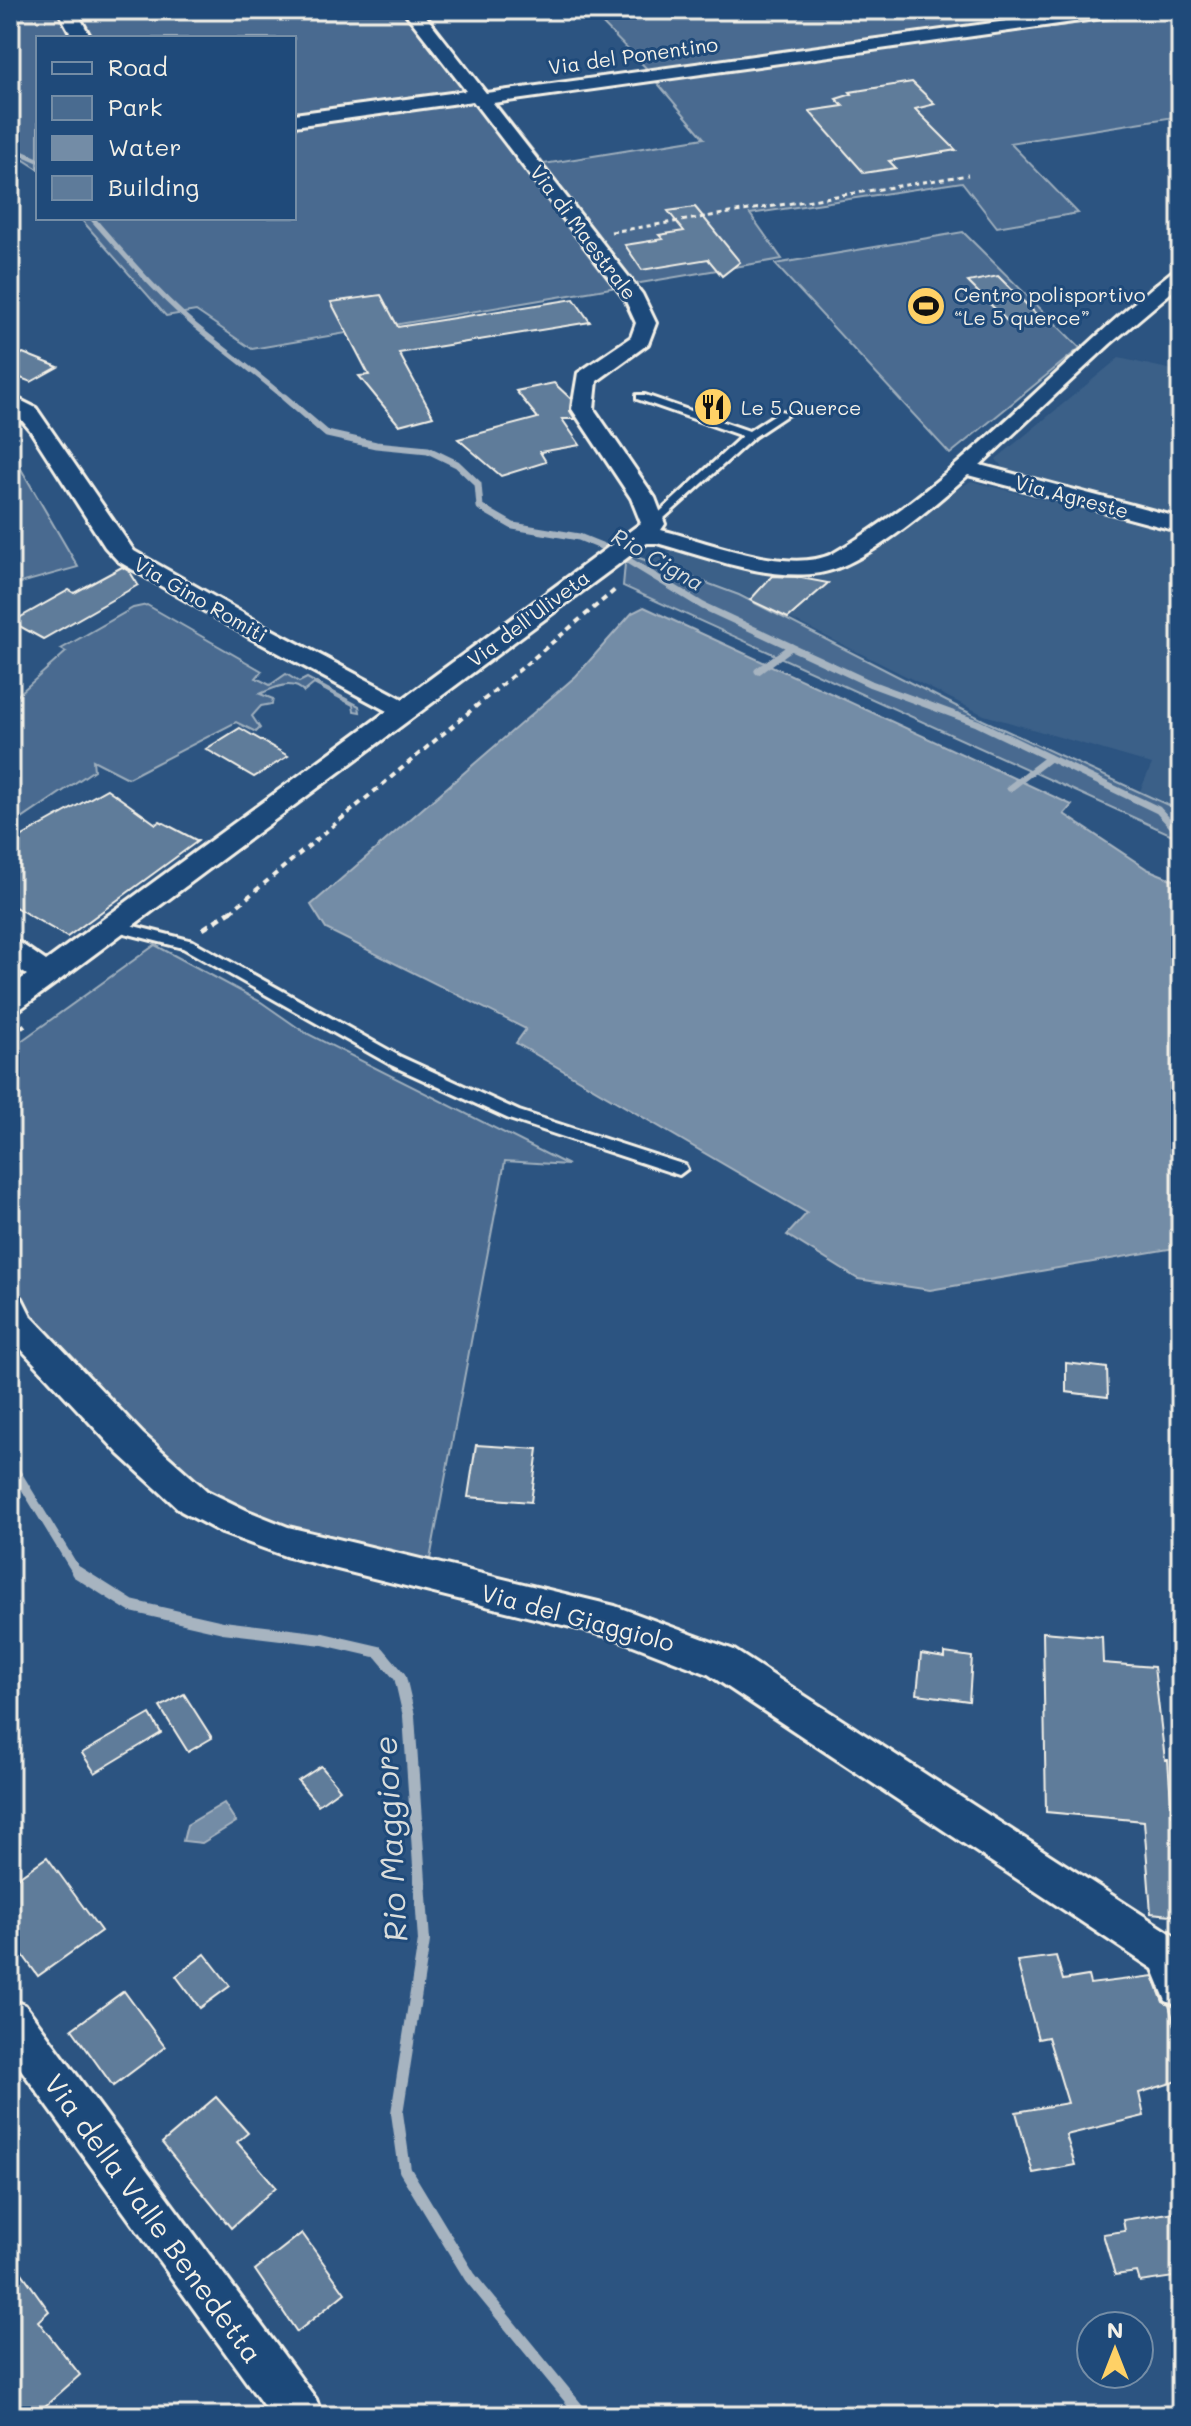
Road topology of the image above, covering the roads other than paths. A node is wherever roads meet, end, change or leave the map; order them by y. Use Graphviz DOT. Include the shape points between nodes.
graph roads {
  1 [pos="67,10"];
  2 [pos="412,10"];
  3 [pos="1123,10"];
  4 [pos="81,36"];
  5 [pos="479,97"];
  6 [pos="296,120"];
  7 [pos="1180,275"];
  8 [pos="641,397"];
  9 [pos="10,402"];
  10 [pos="784,413"];
  11 [pos="750,435"];
  12 [pos="963,467"];
  13 [pos="1181,525"];
  14 [pos="641,535"];
  15 [pos="405,710"];
  16 [pos="114,926"];
  17 [pos="10,950"];
  18 [pos="47,975"];
  19 [pos="10,1002"];
  20 [pos="679,1169"];
  21 [pos="10,1307"];
  22 [pos="1181,1987"];
  23 [pos="10,2019"];
  24 [pos="299,2416"];
  1 -- 4 [label="street"];
  2 -- 5 [label="street, Via di Maestrale"];
  3 -- 5 [label="street, Via del Ponentino"];
  5 -- 6 [label="street, Via del Ponentino"];
  5 -- 14 [label="street, Via di Maestrale" via="635,298 646,323 641,340 586,378 583,409 643,498"];
  7 -- 12 [label="street"];
  8 -- 11 [label="lane"];
  9 -- 15 [label="street, Via Gino Romiti" via="34,420 126,556"];
  10 -- 11 [label="lane"];
  11 -- 14 [label="lane"];
  12 -- 13 [label="street, Via Agreste"];
  12 -- 14 [label="street" via="896,522 828,564 780,565"];
  14 -- 15 [label="street, Via dell'Uliveta"];
  15 -- 16 [label="street, Via dell'Uliveta"];
  16 -- 18 [label="street, Via dell'Uliveta"];
  16 -- 20 [label="lane" via="188,944 396,1061 514,1115"];
  17 -- 18 [label="street"];
  18 -- 19 [label="street, Via dell'Uliveta"];
  21 -- 22 [label="street, Via del Giaggiolo" via="18,1324 131,1444 194,1501 285,1541 615,1622 721,1662 1168,1955"];
  23 -- 24 [label="street, Via della Valle Benedetta"];
}
